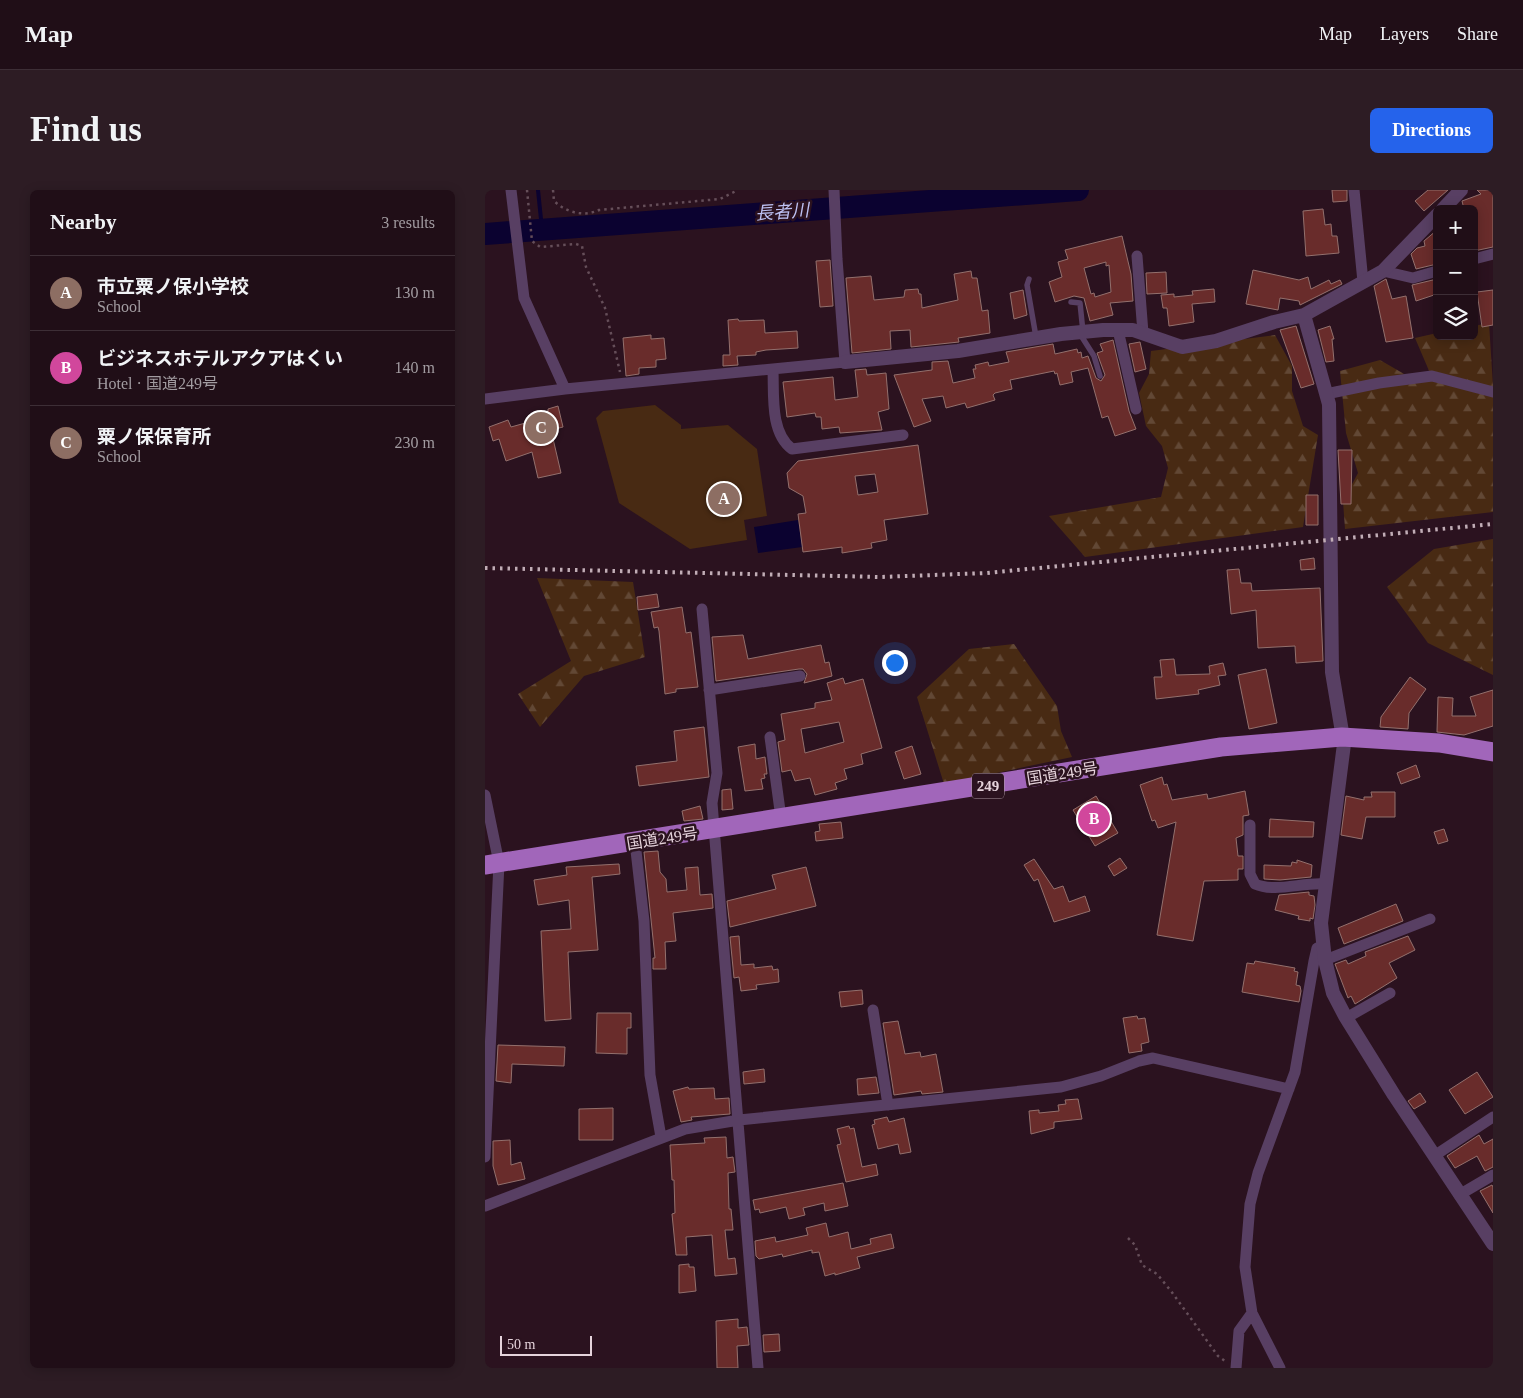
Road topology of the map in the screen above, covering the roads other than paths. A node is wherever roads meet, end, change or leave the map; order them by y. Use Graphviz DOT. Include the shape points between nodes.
graph roads {
  1 [pos="511,190"];
  2 [pos="834,190"];
  3 [pos="1354,190"];
  4 [pos="1461,190"];
  5 [pos="1447,205"];
  6 [pos="1433,219"];
  7 [pos="1493,254"];
  8 [pos="1137,256"];
  9 [pos="1478,258"];
  10 [pos="1383,271"];
  11 [pos="1433,272"];
  12 [pos="1029,279"];
  13 [pos="1363,282"];
  14 [pos="1071,302"];
  15 [pos="1304,315"];
  16 [pos="1118,330"];
  17 [pos="1081,332"];
  18 [pos="1143,334"];
  19 [pos="1036,338"];
  20 [pos="845,362"];
  21 [pos="773,370"];
  22 [pos="1100,376"];
  23 [pos="565,389"];
  24 [pos="1493,392"];
  25 [pos="1326,394"];
  26 [pos="485,399"];
  27 [pos="1136,409"];
  28 [pos="903,435"];
  29 [pos="701,609"];
  30 [pos="800,676"];
  31 [pos="709,690"];
  32 [pos="770,737"];
  33 [pos="1342,737"];
  34 [pos="1493,752"];
  35 [pos="485,795"];
  36 [pos="781,818"];
  37 [pos="1250,826"];
  38 [pos="715,829"];
  39 [pos="635,842"];
  40 [pos="492,864"];
  41 [pos="1325,884"];
  42 [pos="1430,919"];
  43 [pos="1324,953"];
  44 [pos="490,957"];
  45 [pos="1390,992"];
  46 [pos="873,1010"];
  47 [pos="1346,1018"];
  48 [pos="1289,1089"];
  49 [pos="888,1105"];
  50 [pos="1493,1116"];
  51 [pos="739,1120"];
  52 [pos="661,1137"];
  53 [pos="1434,1156"];
  54 [pos="485,1157"];
  55 [pos="1493,1175"];
  56 [pos="1459,1195"];
  57 [pos="486,1202"];
  58 [pos="1493,1244"];
  59 [pos="1252,1313"];
  60 [pos="1236,1366"];
  61 [pos="758,1368"];
  62 [pos="1280,1368"];
  1 -- 23 [label="street" via="524,298"];
  2 -- 20 [label="street"];
  3 -- 13 [label="street"];
  4 -- 5 [label="street"];
  6 -- 10 [label="street"];
  7 -- 9 [label="street"];
  8 -- 18 [label="street"];
  10 -- 11 [label="street" via="1413,278"];
  10 -- 13 [label="street"];
  12 -- 19 [label="lane" via="1027,285"];
  13 -- 15 [label="street"];
  14 -- 17 [label="lane" via="1080,303"];
  15 -- 18 [label="street" via="1183,347"];
  15 -- 25 [label="street"];
  16 -- 17 [label="street"];
  16 -- 18 [label="street"];
  16 -- 27 [label="street"];
  17 -- 19 [label="street"];
  17 -- 22 [label="lane"];
  19 -- 20 [label="street" via="958,351"];
  20 -- 21 [label="street"];
  21 -- 23 [label="street"];
  21 -- 28 [label="street" via="776,423 785,444 792,449"];
  23 -- 26 [label="street"];
  24 -- 25 [label="street" via="1432,376"];
  25 -- 33 [label="street" via="1330,427 1332,672"];
  29 -- 31 [label="street"];
  30 -- 31 [label="street"];
  31 -- 38 [label="street" via="717,773 712,803"];
  32 -- 36 [label="street"];
  33 -- 34 [label="highway, 国道249号 / 249" via="1439,743"];
  33 -- 36 [label="highway, 国道249号 / 249" via="1221,747"];
  33 -- 41 [label="street" via="1338,800"];
  35 -- 40 [label="street"];
  36 -- 38 [label="highway, 国道249号 / 249"];
  37 -- 41 [label="street" via="1250,874 1255,884 1269,887"];
  38 -- 39 [label="highway, 国道249号 / 249"];
  38 -- 51 [label="street"];
  39 -- 40 [label="highway, 国道249号 / 249"];
  39 -- 52 [label="street" via="644,920 650,1075"];
  40 -- 44 [label="street"];
  41 -- 43 [label="street" via="1321,922"];
  42 -- 43 [label="street"];
  43 -- 47 [label="street" via="1333,992"];
  43 -- 48 [label="street" via="1317,948 1295,1072"];
  44 -- 54 [label="street"];
  45 -- 47 [label="street"];
  46 -- 49 [label="street"];
  47 -- 53 [label="street"];
  48 -- 49 [label="street" via="1153,1058 1061,1087"];
  48 -- 59 [label="street" via="1257,1173 1250,1204 1245,1267"];
  49 -- 51 [label="street"];
  50 -- 53 [label="street"];
  51 -- 52 [label="street" via="685,1129"];
  51 -- 61 [label="street"];
  52 -- 57 [label="street" via="585,1169"];
  53 -- 56 [label="street"];
  55 -- 56 [label="street"];
  56 -- 58 [label="street"];
  59 -- 60 [label="street" via="1239,1331"];
  59 -- 62 [label="street"];
}
